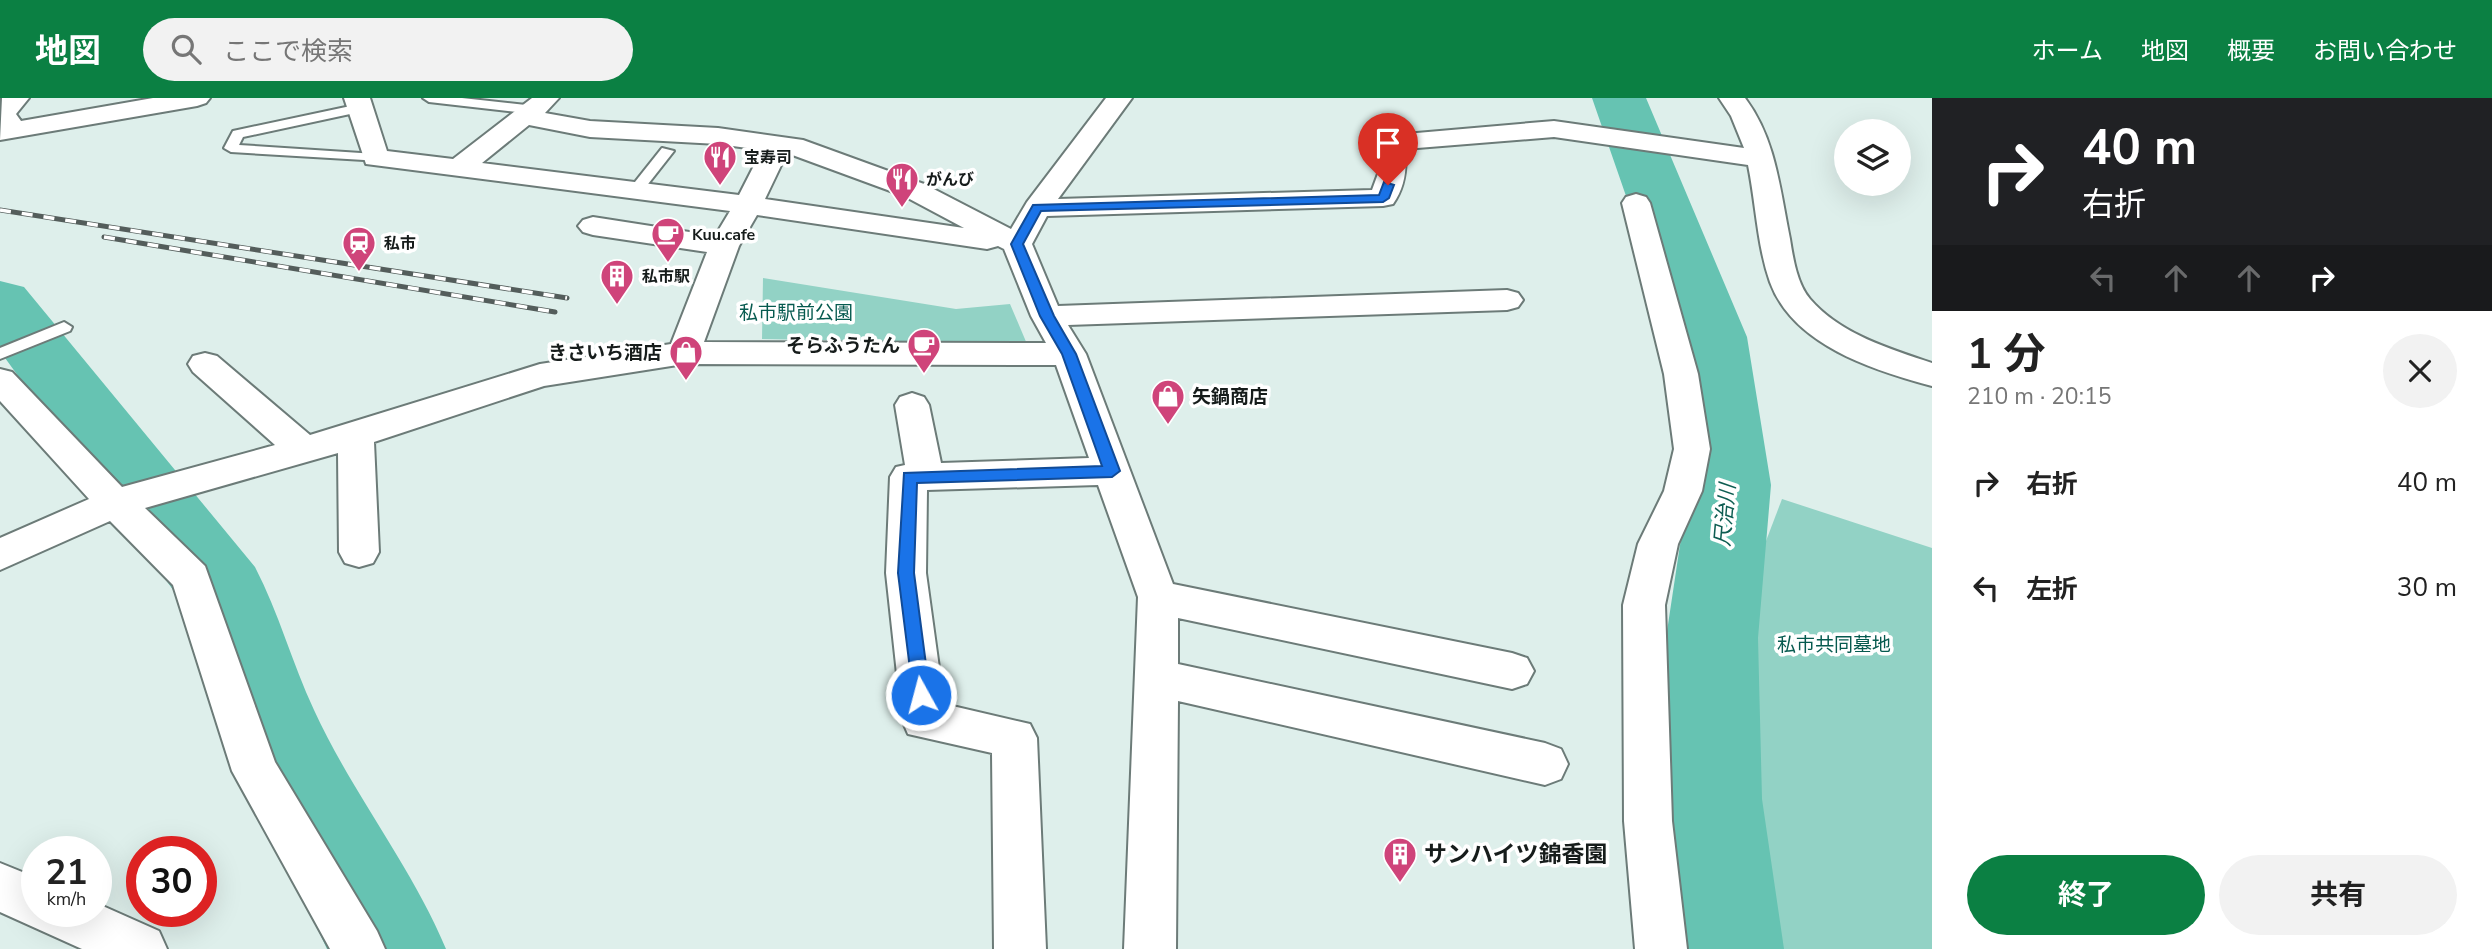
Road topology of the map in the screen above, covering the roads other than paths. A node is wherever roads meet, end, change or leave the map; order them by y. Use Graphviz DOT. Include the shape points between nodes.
graph roads {
  1 [pos="16,98"];
  2 [pos="197,98"];
  3 [pos="429,98"];
  4 [pos="1119,98"];
  5 [pos="1732,98"];
  6 [pos="359,103"];
  7 [pos="536,108"];
  8 [pos="6,131"];
  9 [pos="778,144"];
  10 [pos="667,151"];
  11 [pos="376,158"];
  12 [pos="1761,159"];
  13 [pos="460,167"];
  14 [pos="636,190"];
  15 [pos="1636,203"];
  16 [pos="748,205"];
  17 [pos="1037,208"];
  18 [pos="593,226"];
  19 [pos="1017,244"];
  20 [pos="724,246"];
  21 [pos="1507,300"];
  22 [pos="1047,316"];
  23 [pos="64,327"];
  24 [pos="684,353"];
  25 [pos="0,354"];
  26 [pos="1069,354"];
  27 [pos="205,364"];
  28 [pos="1932,375"];
  29 [pos="0,380"];
  30 [pos="912,405"];
  31 [pos="356,435"];
  32 [pos="304,450"];
  33 [pos="1112,471"];
  34 [pos="926,477"];
  35 [pos="115,503"];
  36 [pos="359,552"];
  37 [pos="0,555"];
  38 [pos="1157,597"];
  39 [pos="1512,671"];
  40 [pos="1155,677"];
  41 [pos="1545,764"];
  42 [pos="0,887"];
  43 [pos="21,896"];
  44 [pos="91,927"];
  45 [pos="141,949"];
  46 [pos="359,949"];
  47 [pos="1020,949"];
  48 [pos="1150,949"];
  49 [pos="1661,949"];
  1 -- 8 [label="street" via="3,113"];
  2 -- 8 [label="street"];
  3 -- 7 [label="lane"];
  4 -- 17 [label="street"];
  5 -- 12 [label="street"];
  6 -- 11 [label="street"];
  6 -- 11 [label="lane" via="238,134 231,148"];
  7 -- 9 [label="street" via="590,129"];
  7 -- 13 [label="street"];
  9 -- 16 [label="street"];
  9 -- 19 [label="street" via="914,190"];
  10 -- 14 [label="lane"];
  11 -- 13 [label="street"];
  12 -- 17 [label="street" via="1554,129 1391,142 1393,171 1383,198"];
  12 -- 28 [label="street" via="1784,275 1798,306 1831,331 1882,359"];
  13 -- 14 [label="street"];
  14 -- 16 [label="street"];
  15 -- 49 [label="street" via="1681,374 1692,449 1683,491 1658,544 1644,605 1648,821"];
  16 -- 19 [label="street"];
  16 -- 20 [label="street"];
  17 -- 19 [label="street"];
  18 -- 20 [label="street"];
  19 -- 22 [label="street"];
  20 -- 24 [label="street"];
  21 -- 22 [label="street"];
  22 -- 26 [label="street"];
  23 -- 25 [label="lane"];
  24 -- 26 [label="street"];
  24 -- 31 [label="street" via="540,375"];
  26 -- 33 [label="street"];
  27 -- 32 [label="street"];
  29 -- 35 [label="street"];
  30 -- 34 [label="street"];
  31 -- 32 [label="street"];
  31 -- 36 [label="street"];
  32 -- 35 [label="street"];
  33 -- 34 [label="street"];
  33 -- 38 [label="street"];
  34 -- 47 [label="street" via="909,477 906,573 924,720 1014,738"];
  35 -- 37 [label="street"];
  35 -- 46 [label="street" via="191,577 255,771"];
  38 -- 39 [label="street"];
  38 -- 40 [label="street"];
  40 -- 41 [label="street"];
  40 -- 48 [label="street"];
  42 -- 43 [label="street"];
  44 -- 45 [label="street"];
}
